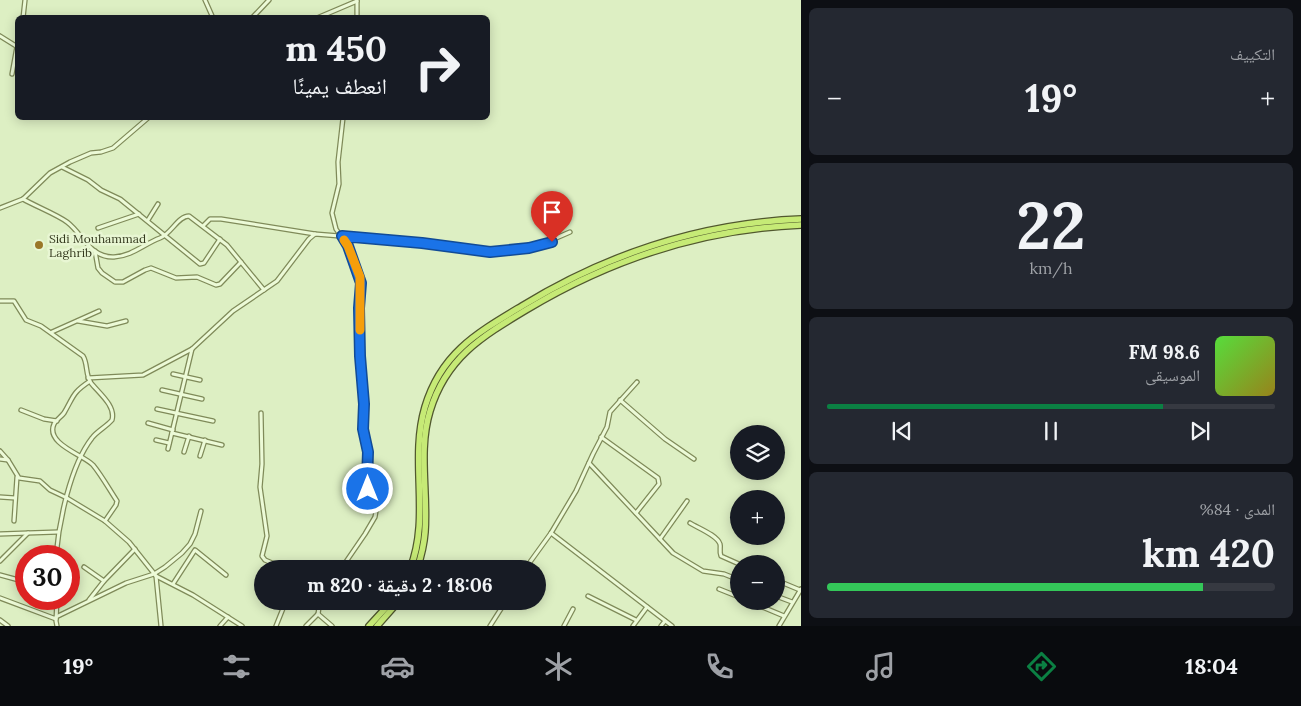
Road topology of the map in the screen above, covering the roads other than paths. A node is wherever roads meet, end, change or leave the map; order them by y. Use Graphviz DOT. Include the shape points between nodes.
graph roads {
  1 [pos="24,0"];
  2 [pos="205,0"];
  3 [pos="269,0"];
  4 [pos="357,1"];
  5 [pos="23,15"];
  6 [pos="212,15"];
  7 [pos="255,15"];
  8 [pos="324,15"];
  9 [pos="357,15"];
  10 [pos="0,36"];
  11 [pos="15,45"];
  12 [pos="15,53"];
  13 [pos="12,74"];
  14 [pos="146,120"];
  15 [pos="343,120"];
  16 [pos="62,168"];
  17 [pos="23,199"];
  18 [pos="158,204"];
  19 [pos="0,208"];
  20 [pos="139,214"];
  21 [pos="801,219"];
  22 [pos="148,220"];
  23 [pos="801,225"];
  24 [pos="203,226"];
  25 [pos="98,228"];
  26 [pos="570,232"];
  27 [pos="315,234"];
  28 [pos="165,236"];
  29 [pos="342,236"];
  30 [pos="220,239"];
  31 [pos="95,251"];
  32 [pos="241,262"];
  33 [pos="264,290"];
  34 [pos="0,301"];
  35 [pos="99,311"];
  36 [pos="77,321"];
  37 [pos="126,321"];
  38 [pos="52,332"];
  39 [pos="192,349"];
  40 [pos="172,374"];
  41 [pos="186,377"];
  42 [pos="89,379"];
  43 [pos="200,380"];
  44 [pos="637,382"];
  45 [pos="162,390"];
  46 [pos="182,394"];
  47 [pos="202,399"];
  48 [pos="620,400"];
  49 [pos="157,409"];
  50 [pos="21,410"];
  51 [pos="177,413"];
  52 [pos="262,413"];
  53 [pos="57,421"];
  54 [pos="213,421"];
  55 [pos="148,422"];
  56 [pos="172,431"];
  57 [pos="189,436"];
  58 [pos="601,437"];
  59 [pos="156,440"];
  60 [pos="205,440"];
  61 [pos="169,444"];
  62 [pos="222,445"];
  63 [pos="168,449"];
  64 [pos="0,451"];
  65 [pos="184,452"];
  66 [pos="200,456"];
  67 [pos="81,457"];
  68 [pos="694,459"];
  69 [pos="0,460"];
  70 [pos="8,460"];
  71 [pos="589,463"];
  72 [pos="17,476"];
  73 [pos="0,497"];
  74 [pos="15,498"];
  75 [pos="67,498"];
  76 [pos="687,501"];
  77 [pos="201,511"];
  78 [pos="636,513"];
  79 [pos="14,521"];
  80 [pos="105,521"];
  81 [pos="690,523"];
  82 [pos="58,532"];
  83 [pos="28,533"];
  84 [pos="551,533"];
  85 [pos="0,534"];
  86 [pos="660,539"];
  87 [pos="57,545"];
  88 [pos="135,549"];
  89 [pos="1,560"];
  90 [pos="265,560"];
  91 [pos="347,560"];
  92 [pos="413,560"];
  93 [pos="419,560"];
  94 [pos="532,560"];
  95 [pos="730,560"];
  96 [pos="84,567"];
  97 [pos="0,575"];
  98 [pos="155,575"];
  99 [pos="226,576"];
  100 [pos="730,576"];
  101 [pos="15,579"];
  102 [pos="104,581"];
  103 [pos="173,584"];
  104 [pos="785,584"];
  105 [pos="718,589"];
  106 [pos="801,590"];
  107 [pos="730,594"];
  108 [pos="588,596"];
  109 [pos="0,598"];
  110 [pos="785,599"];
  111 [pos="87,602"];
  112 [pos="792,602"];
  113 [pos="647,608"];
  114 [pos="573,609"];
  115 [pos="56,610"];
  116 [pos="282,610"];
  117 [pos="319,610"];
  118 [pos="384,610"];
  119 [pos="391,610"];
  120 [pos="500,610"];
  121 [pos="770,610"];
  122 [pos="319,615"];
  123 [pos="784,616"];
  124 [pos="228,617"];
  125 [pos="56,619"];
  126 [pos="0,620"];
  127 [pos="636,620"];
  128 [pos="665,621"];
  129 [pos="8,626"];
  130 [pos="51,626"];
  131 [pos="57,626"];
  132 [pos="159,626"];
  133 [pos="220,626"];
  134 [pos="242,626"];
  135 [pos="276,626"];
  136 [pos="306,626"];
  137 [pos="332,626"];
  138 [pos="369,626"];
  139 [pos="377,626"];
  140 [pos="490,626"];
  141 [pos="564,626"];
  142 [pos="633,626"];
  143 [pos="661,626"];
  144 [pos="672,626"];
  145 [pos="779,626"];
  1 -- 5 [label="street"];
  2 -- 6 [label="street"];
  3 -- 7 [label="street"];
  4 -- 8 [label="street"];
  4 -- 9 [label="street"];
  10 -- 11 [label="street"];
  12 -- 13 [label="street"];
  14 -- 16 [label="street" via="113,148 91,153"];
  15 -- 29 [label="street" via="339,184 332,208 336,228"];
  16 -- 17 [label="street" via="50,173"];
  16 -- 20 [label="street" via="120,199"];
  17 -- 19 [label="street"];
  17 -- 31 [label="street" via="67,222"];
  18 -- 22 [label="street"];
  20 -- 22 [label="street"];
  20 -- 25 [label="street"];
  21 -- 92 [label="highway" via="733,225 652,245 613,259 541,294 479,332 461,347 434,385 425,407 420,431 420,532"];
  22 -- 28 [label="street"];
  23 -- 93 [label="highway" via="714,234 636,256 544,299 466,350 444,377 429,413 425,443 425,533"];
  24 -- 27 [label="street" via="210,219 221,219"];
  24 -- 28 [label="street" via="186,216"];
  24 -- 30 [label="street"];
  26 -- 29 [label="street" via="540,245 490,252"];
  27 -- 29 [label="street"];
  27 -- 33 [label="street" via="276,281"];
  28 -- 30 [label="street" via="202,264"];
  28 -- 31 [label="street" via="133,252 114,257"];
  29 -- 91 [label="street" via="361,283 363,429 368,452 367,481 376,511"];
  30 -- 32 [label="street"];
  31 -- 32 [label="street" via="96,265 102,273 120,283 151,268 176,278 198,277 216,285"];
  32 -- 33 [label="street"];
  33 -- 39 [label="street" via="233,311"];
  34 -- 38 [label="street" via="14,301 26,320"];
  35 -- 36 [label="street"];
  36 -- 37 [label="street" via="107,326"];
  36 -- 38 [label="street"];
  38 -- 42 [label="street" via="84,357"];
  39 -- 41 [label="street"];
  39 -- 42 [label="street" via="143,375"];
  40 -- 41 [label="street"];
  41 -- 43 [label="street"];
  41 -- 46 [label="street"];
  42 -- 53 [label="street" via="73,394"];
  42 -- 67 [label="street" via="110,407 113,418 93,437"];
  44 -- 48 [label="street"];
  45 -- 46 [label="street"];
  46 -- 47 [label="street"];
  46 -- 51 [label="street"];
  48 -- 58 [label="street" via="610,412 608,425"];
  48 -- 68 [label="street"];
  49 -- 51 [label="street"];
  50 -- 53 [label="street"];
  51 -- 54 [label="street"];
  51 -- 56 [label="street"];
  52 -- 90 [label="street" via="260,487 267,536 262,556"];
  53 -- 67 [label="street" via="53,425 54,438"];
  55 -- 56 [label="street"];
  56 -- 57 [label="street"];
  56 -- 61 [label="street"];
  57 -- 60 [label="street"];
  57 -- 65 [label="street"];
  58 -- 71 [label="street"];
  58 -- 78 [label="street" via="658,478 659,484"];
  59 -- 61 [label="street"];
  60 -- 62 [label="street"];
  60 -- 66 [label="street"];
  61 -- 63 [label="street"];
  64 -- 70 [label="street"];
  67 -- 75 [label="street"];
  67 -- 80 [label="street" via="92,465 117,501"];
  69 -- 70 [label="street"];
  70 -- 72 [label="street"];
  71 -- 78 [label="street"];
  71 -- 84 [label="street"];
  72 -- 74 [label="street"];
  72 -- 75 [label="street" via="40,481"];
  73 -- 74 [label="street"];
  74 -- 79 [label="street"];
  75 -- 80 [label="street"];
  75 -- 82 [label="street"];
  76 -- 86 [label="street"];
  77 -- 98 [label="street" via="190,544"];
  78 -- 86 [label="street"];
  80 -- 88 [label="street"];
  81 -- 95 [label="street" via="717,539 721,556"];
  82 -- 83 [label="street"];
  82 -- 87 [label="street"];
  83 -- 85 [label="street"];
  83 -- 89 [label="street"];
  84 -- 94 [label="street"];
  84 -- 113 [label="street"];
  86 -- 100 [label="street" via="673,553 703,571"];
  88 -- 98 [label="street"];
  88 -- 102 [label="street"];
  96 -- 102 [label="street"];
  97 -- 101 [label="street"];
  98 -- 103 [label="street"];
  98 -- 111 [label="street" via="134,579"];
  98 -- 132 [label="street"];
  99 -- 103 [label="street" via="195,550"];
  102 -- 111 [label="street"];
  103 -- 124 [label="street"];
  104 -- 106 [label="street"];
  105 -- 107 [label="street"];
  106 -- 112 [label="street"];
  108 -- 127 [label="street"];
  109 -- 125 [label="street"];
  110 -- 112 [label="street"];
  111 -- 125 [label="street"];
  112 -- 123 [label="street"];
  113 -- 127 [label="street"];
  113 -- 128 [label="street"];
  114 -- 141 [label="street"];
  115 -- 125 [label="street"];
  116 -- 135 [label="street"];
  117 -- 122 [label="street"];
  118 -- 138 [label="highway"];
  119 -- 139 [label="highway"];
  120 -- 140 [label="street"];
  121 -- 123 [label="street"];
  122 -- 136 [label="street"];
  122 -- 137 [label="street"];
  123 -- 145 [label="street"];
  124 -- 133 [label="street"];
  124 -- 134 [label="street"];
  125 -- 130 [label="street"];
  125 -- 131 [label="street"];
  126 -- 129 [label="street"];
  127 -- 142 [label="street"];
  128 -- 143 [label="street"];
  128 -- 144 [label="street"];
}
